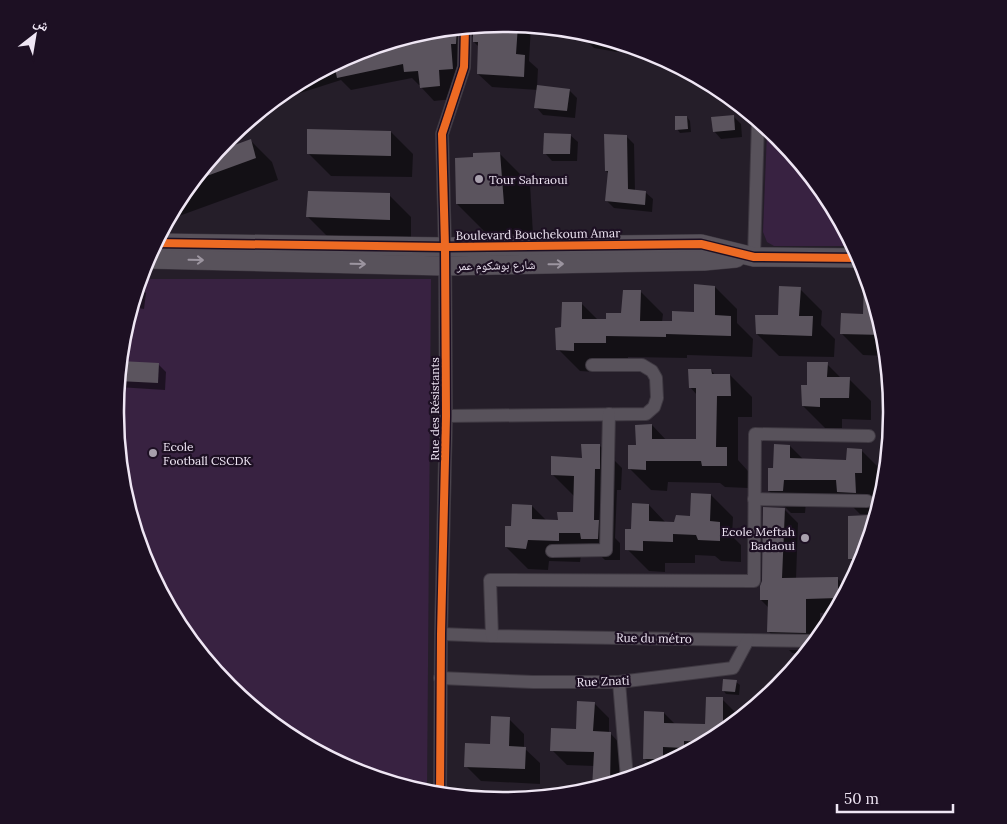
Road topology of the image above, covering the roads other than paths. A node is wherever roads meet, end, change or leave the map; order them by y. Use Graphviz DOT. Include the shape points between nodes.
graph roads {
  1 [pos="465,35"];
  2 [pos="758,131"];
  3 [pos="164,243"];
  4 [pos="445,246"];
  5 [pos="754,257"];
  6 [pos="850,258"];
  7 [pos="156,259"];
  8 [pos="444,266"];
  9 [pos="592,365"];
  10 [pos="609,414"];
  11 [pos="446,416"];
  12 [pos="869,436"];
  13 [pos="754,499"];
  14 [pos="867,501"];
  15 [pos="552,550"];
  16 [pos="441,634"];
  17 [pos="492,636"];
  18 [pos="748,640"];
  19 [pos="807,640"];
  20 [pos="440,678"];
  21 [pos="619,682"];
  22 [pos="626,771"];
  23 [pos="440,786"];
  1 -- 4 [label="street, Rue des Résistants" via="464,67 442,134"];
  2 -- 5 [label="street"];
  3 -- 4 [label="street, Boulevard Bouchekoum Amar"];
  4 -- 5 [label="street, Boulevard Bouchekoum Amar" via="701,244"];
  4 -- 8 [label="street, Rue des Résistants"];
  5 -- 6 [label="street, Boulevard Bouchekoum Amar"];
  8 -- 5 [label="street, شارع بوشكوم عمر, one-way" via="704,261"];
  7 -- 8 [label="street, شارع بوشكوم عمر, one-way"];
  8 -- 11 [label="street, Rue des Résistants"];
  9 -- 10 [label="street" via="642,365 656,378 657,398 654,407 646,414"];
  10 -- 11 [label="street"];
  10 -- 15 [label="street" via="606,550"];
  11 -- 16 [label="street, Rue des Résistants"];
  12 -- 13 [label="street" via="755,434"];
  13 -- 14 [label="street"];
  13 -- 17 [label="street" via="754,581 490,580"];
  16 -- 17 [label="street, Rue du métro"];
  16 -- 20 [label="street, Rue des Résistants"];
  17 -- 18 [label="street, Rue du métro"];
  18 -- 19 [label="street, Rue du métro"];
  18 -- 21 [label="street, Rue Znati" via="733,668"];
  20 -- 21 [label="street, Rue Znati"];
  20 -- 23 [label="street, Rue des Résistants"];
  21 -- 22 [label="street"];
}
